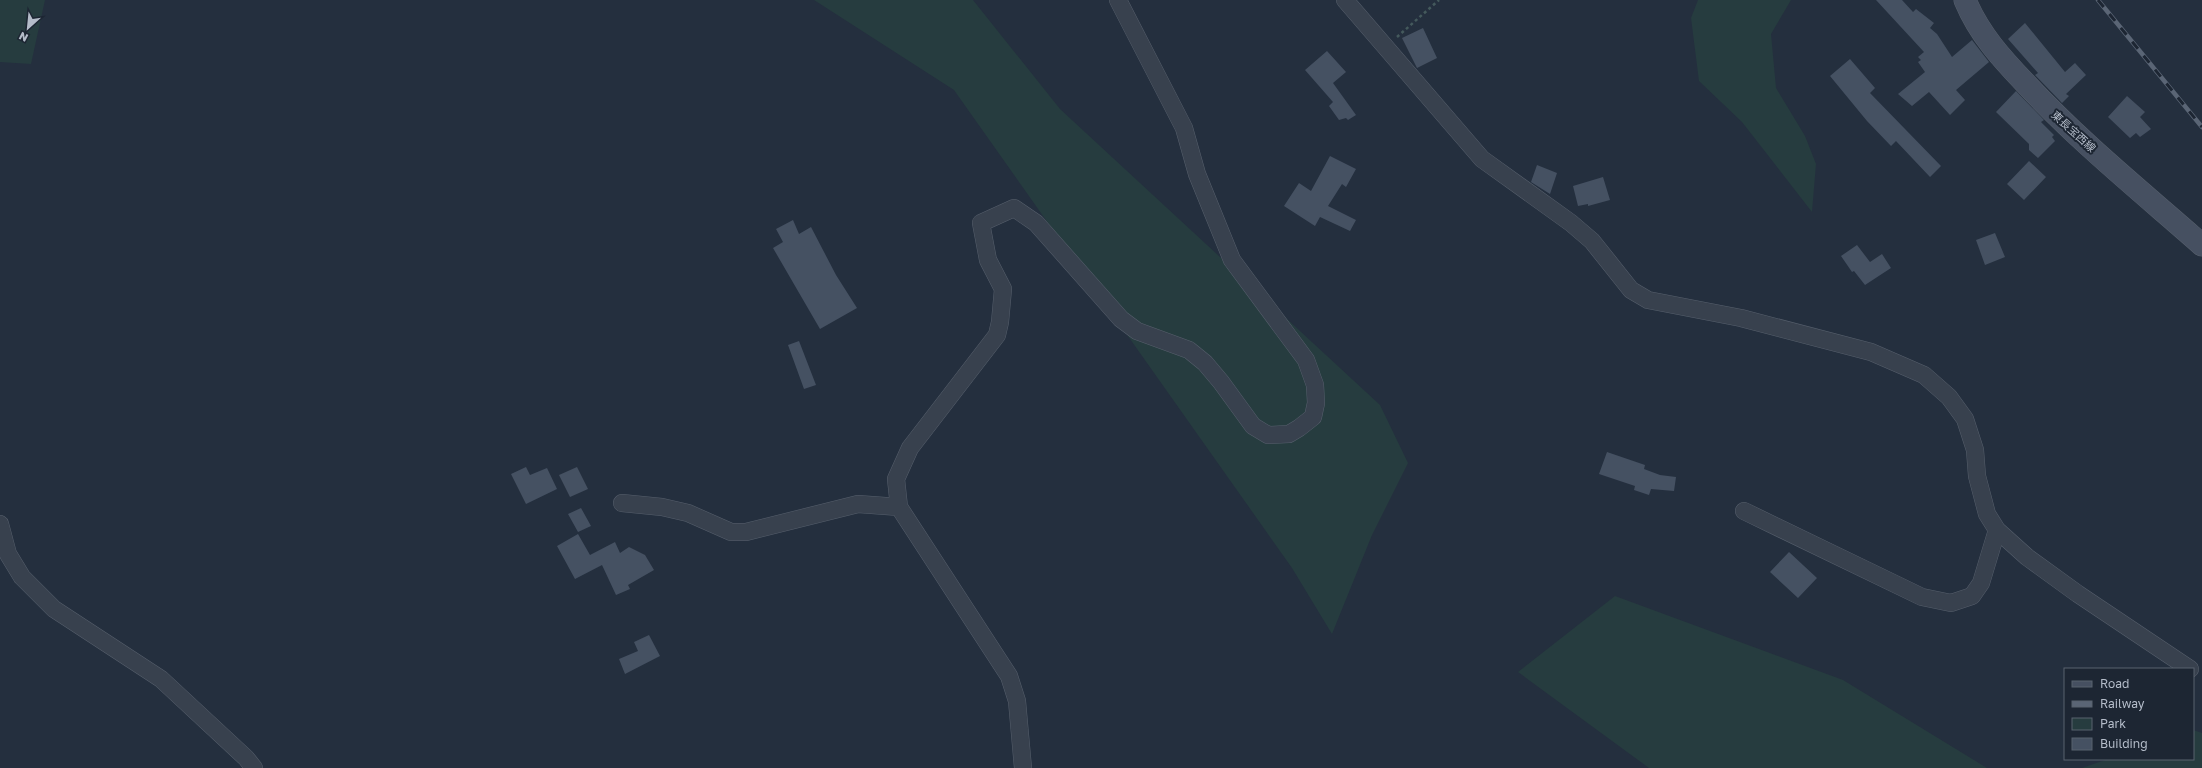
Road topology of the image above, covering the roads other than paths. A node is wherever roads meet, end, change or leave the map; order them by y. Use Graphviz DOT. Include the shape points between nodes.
graph roads {
  1 [pos="1118,0"];
  2 [pos="1345,0"];
  3 [pos="1965,0"];
  4 [pos="2202,245"];
  5 [pos="622,503"];
  6 [pos="899,507"];
  7 [pos="1744,511"];
  8 [pos="0,524"];
  9 [pos="1998,530"];
  10 [pos="2189,668"];
  11 [pos="254,768"];
  12 [pos="1023,768"];
  1 -- 6 [label="street" via="1184,128 1196,174 1232,260 1306,360 1315,385 1316,403 1313,417 1289,434 1268,435 1253,426 1205,364 1189,350 1138,331 1121,319 1036,223 1014,208 981,223 988,260 1003,289 997,335 910,448 896,479"];
  2 -- 9 [label="street" via="1482,159 1592,241 1631,290 1648,300 1741,318 1871,352 1924,375 1949,397 1965,419 1975,450 1977,476 1987,514"];
  3 -- 4 [label="main road, 東長宝西線" via="1991,46 2053,113"];
  5 -- 6 [label="street" via="662,507 688,513 731,532 746,532 858,504"];
  6 -- 12 [label="street" via="1009,676 1017,701"];
  7 -- 9 [label="street" via="1922,597 1951,603 1972,596 1981,583"];
  8 -- 11 [label="street" via="8,554 22,577 54,609 161,679"];
  9 -- 10 [label="street" via="2027,557 2078,594"];
}
